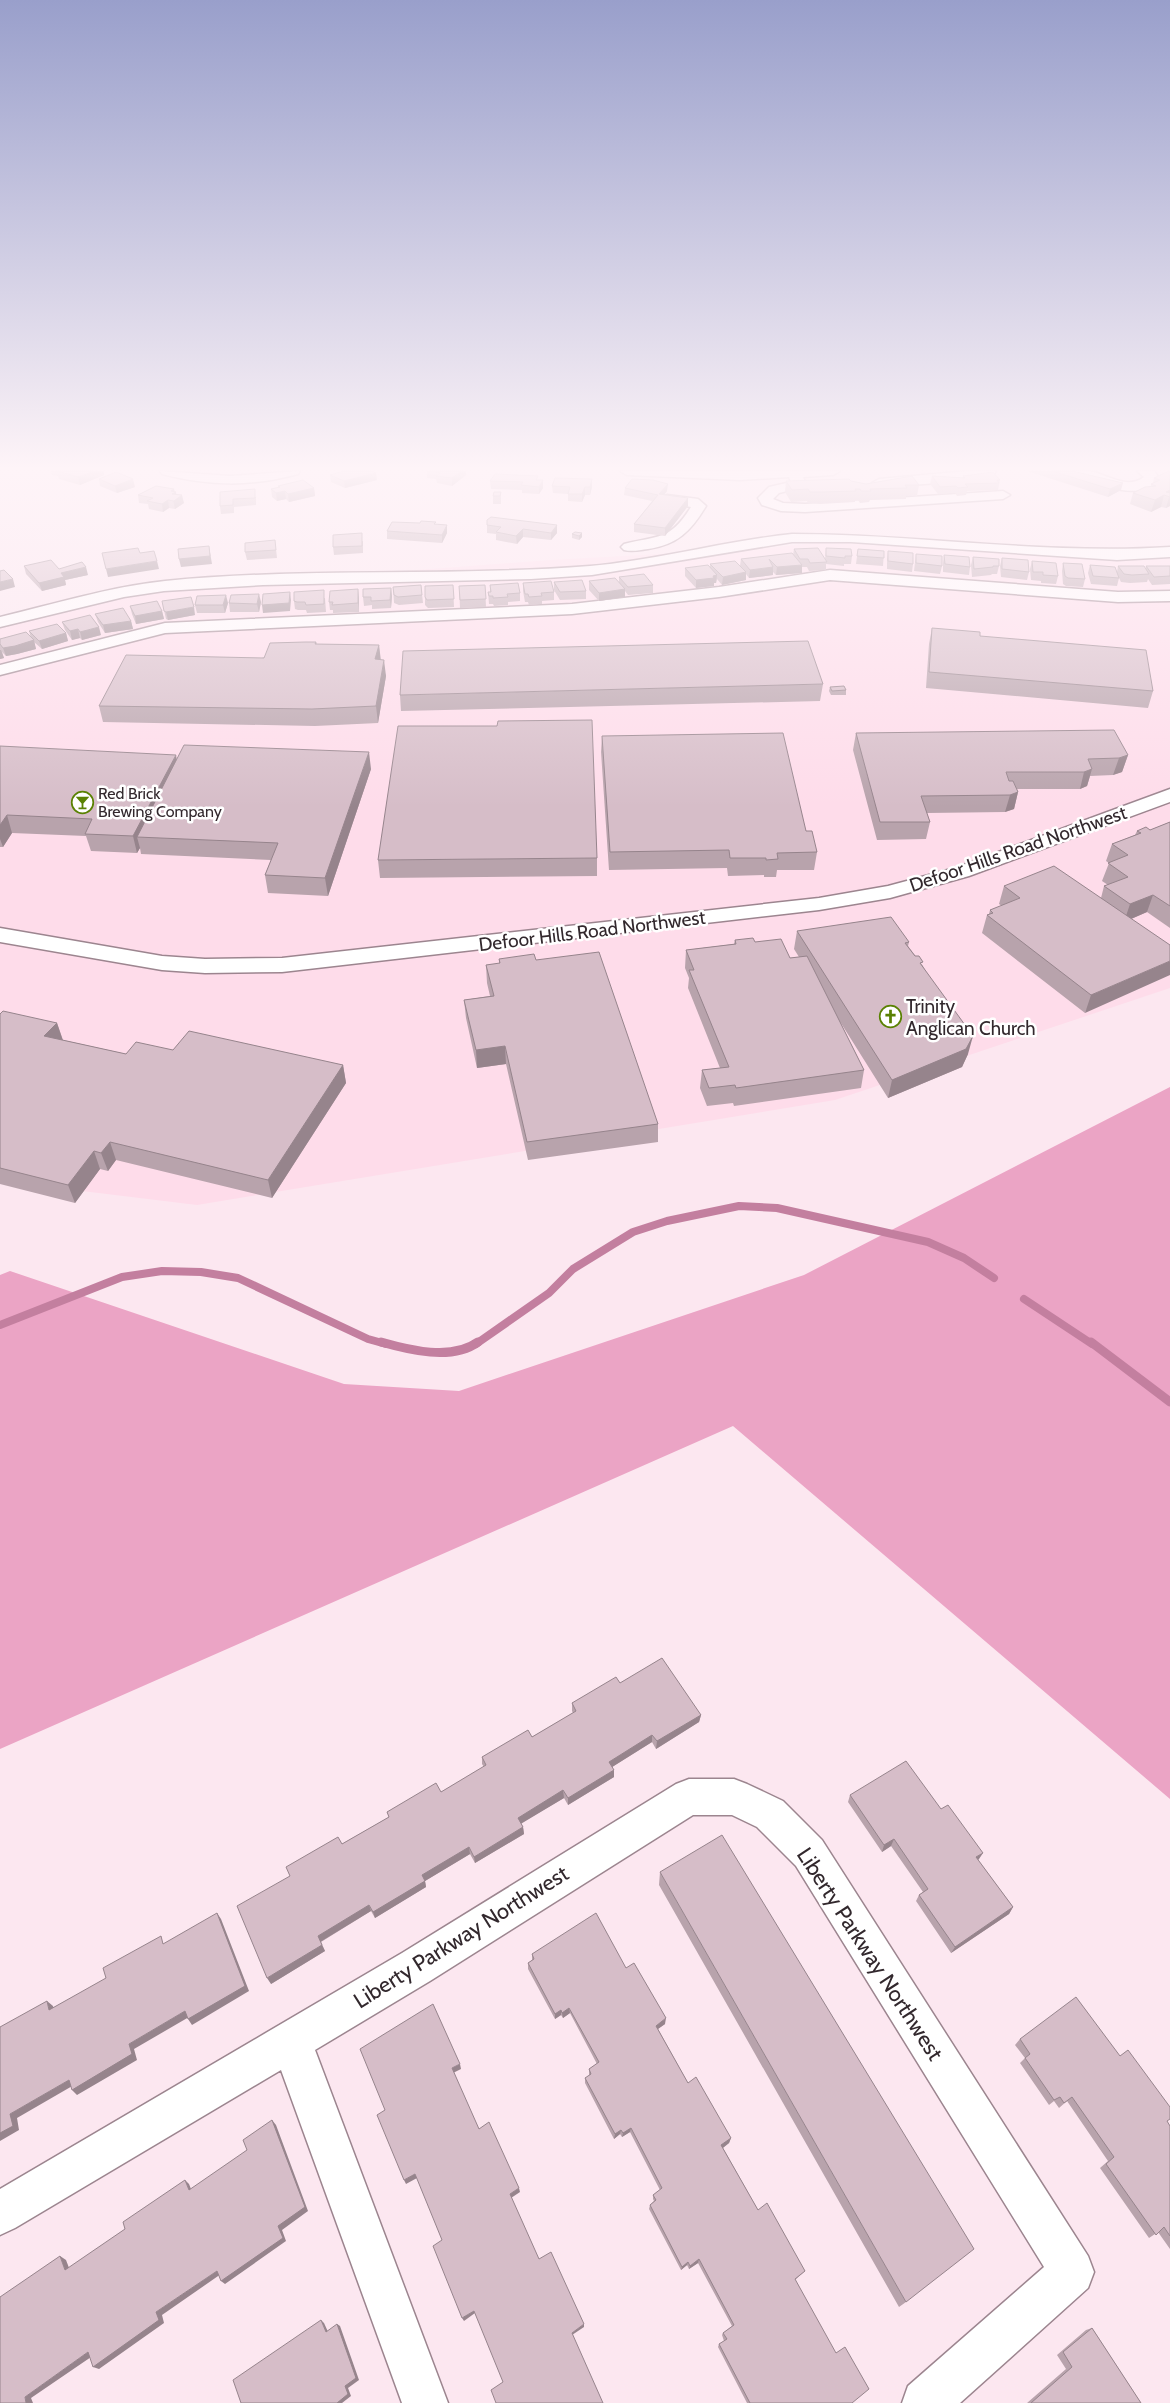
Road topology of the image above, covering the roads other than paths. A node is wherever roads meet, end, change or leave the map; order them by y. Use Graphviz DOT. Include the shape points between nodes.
graph roads {
  1 [pos="216,583"];
  2 [pos="666,583"];
  3 [pos="775,583"];
  4 [pos="942,583"];
  5 [pos="1170,596"];
  6 [pos="680,597"];
  7 [pos="0,622"];
  8 [pos="0,670"];
  9 [pos="1170,794"];
  10 [pos="0,935"];
  11 [pos="291,2040"];
  12 [pos="0,2213"];
  13 [pos="425,2403"];
  14 [pos="925,2403"];
  1 -- 7 [label="street" via="124,592"];
  2 -- 6 [label="street"];
  3 -- 6 [label="street"];
  4 -- 5 [label="street" via="1118,596"];
  6 -- 8 [label="street" via="572,609 165,628"];
  9 -- 10 [label="street, Defoor Hills Road Northwest" via="962,872 890,892 819,904 282,965 162,963"];
  11 -- 12 [label="street, Liberty Parkway Northwest"];
  11 -- 13 [label="street"];
  11 -- 14 [label="street, Liberty Parkway Northwest" via="689,1797 734,1797 770,1814 809,1853 1072,2272"];
}
